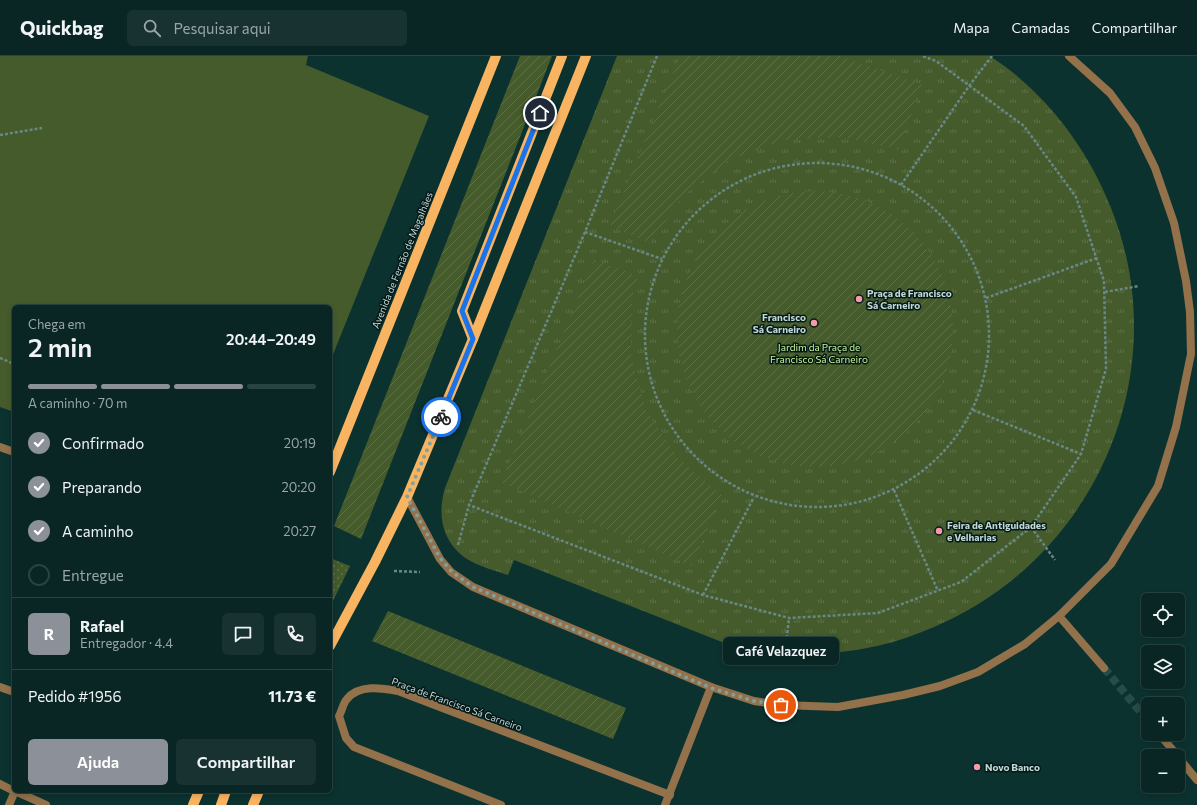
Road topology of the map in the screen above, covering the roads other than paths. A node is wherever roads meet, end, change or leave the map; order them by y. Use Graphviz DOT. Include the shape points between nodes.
graph roads {
  1 [pos="496,56"];
  2 [pos="562,56"];
  3 [pos="586,56"];
  4 [pos="1069,56"];
  5 [pos="1194,311"];
  6 [pos="473,339"];
  7 [pos="1194,355"];
  8 [pos="0,447"];
  9 [pos="12,451"];
  10 [pos="332,467"];
  11 [pos="407,497"];
  12 [pos="1059,616"];
  13 [pos="332,642"];
  14 [pos="1104,668"];
  15 [pos="0,687"];
  16 [pos="711,688"];
  17 [pos="12,691"];
  18 [pos="1165,741"];
  19 [pos="1172,749"];
  20 [pos="1185,765"];
  21 [pos="1197,780"];
  22 [pos="0,784"];
  23 [pos="12,790"];
  24 [pos="14,793"];
  25 [pos="19,793"];
  26 [pos="198,793"];
  27 [pos="225,793"];
  28 [pos="258,793"];
  29 [pos="670,795"];
  30 [pos="9,805"];
  31 [pos="46,805"];
  32 [pos="193,805"];
  33 [pos="221,805"];
  34 [pos="253,805"];
  35 [pos="501,805"];
  36 [pos="665,805"];
  1 -- 10 [label="main road, Avenida de Fernão de Magalhães"];
  2 -- 6 [label="main road" via="462,311"];
  3 -- 6 [label="main road"];
  4 -- 5 [label="street" via="1110,94 1135,127 1155,168 1174,223"];
  5 -- 7 [label="street"];
  6 -- 11 [label="main road"];
  7 -- 12 [label="street" via="1158,486 1111,564"];
  8 -- 9 [label="street"];
  11 -- 13 [label="main road"];
  11 -- 16 [label="street" via="440,558 452,572 473,587"];
  12 -- 14 [label="street"];
  12 -- 16 [label="street" via="1025,644 978,672 903,696 838,707 781,705 754,701"];
  15 -- 17 [label="street"];
  16 -- 29 [label="street"];
  18 -- 19 [label="street"];
  20 -- 21 [label="street"];
  22 -- 23 [label="street"];
  24 -- 30 [label="street"];
  25 -- 31 [label="street"];
  26 -- 32 [label="main road"];
  27 -- 33 [label="main road"];
  28 -- 34 [label="main road"];
  29 -- 35 [label="street, Praça de Francisco Sá Carneiro" via="398,691 381,687 360,690 347,698 339,716 346,738 354,746"];
  29 -- 36 [label="street"];
}
